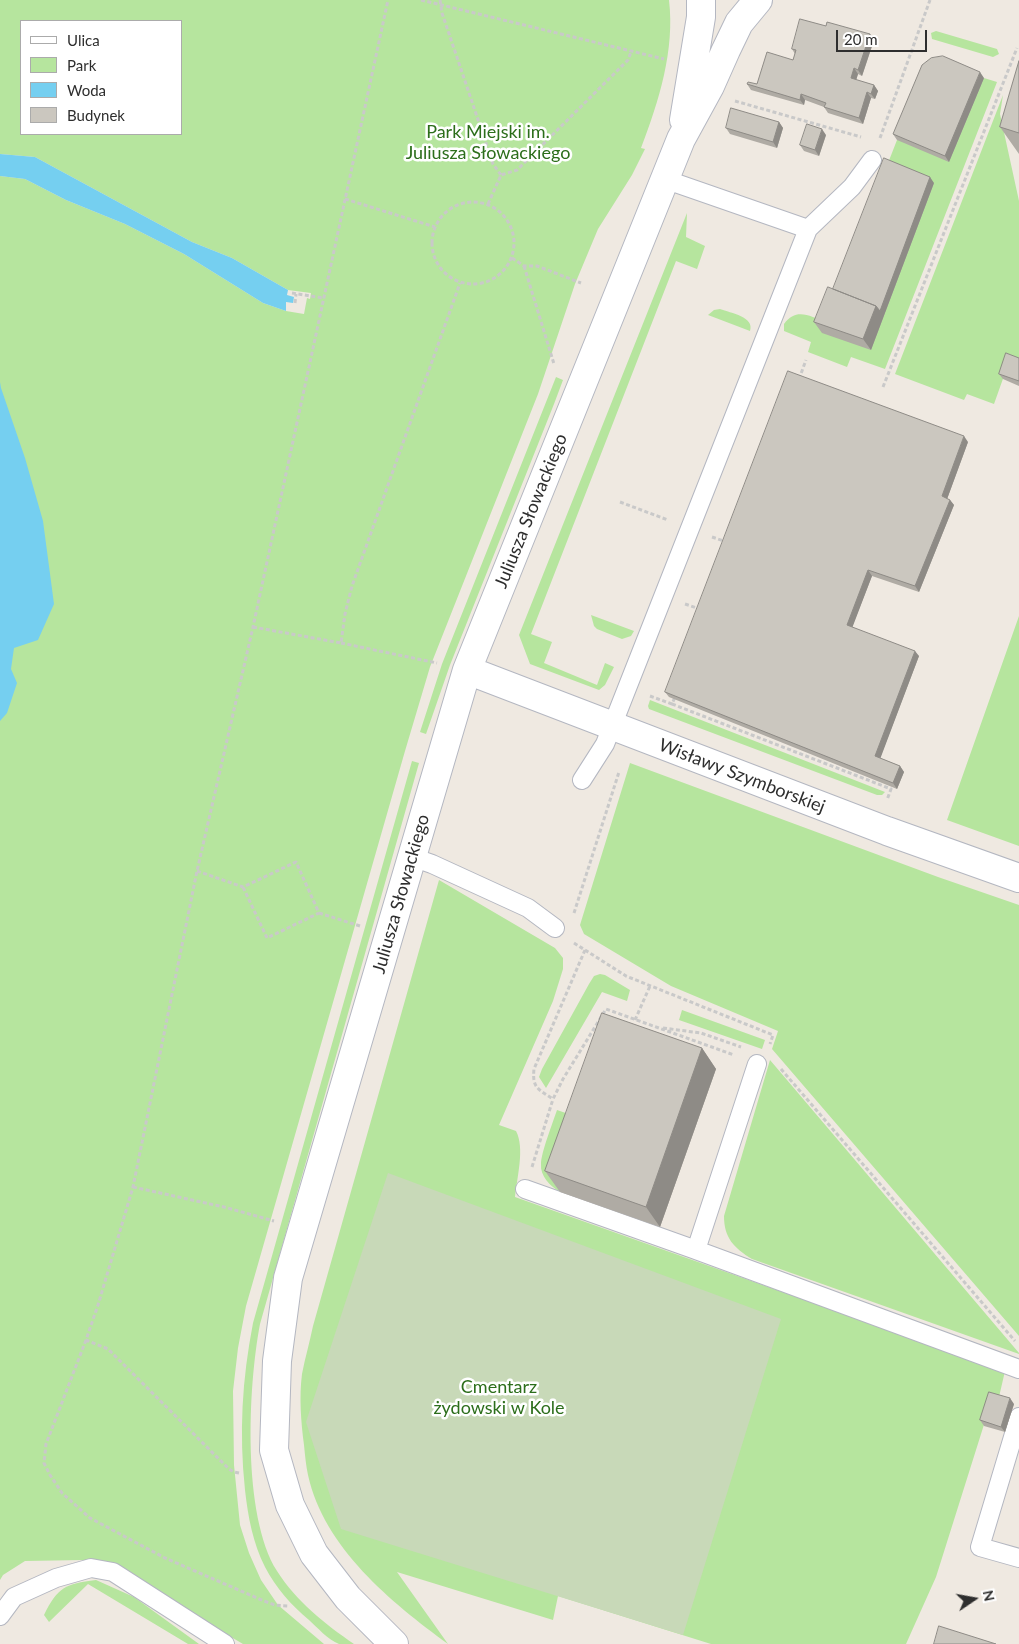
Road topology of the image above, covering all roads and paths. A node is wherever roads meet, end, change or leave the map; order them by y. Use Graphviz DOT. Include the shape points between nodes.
graph roads {
  1 [pos="388,0"];
  2 [pos="422,0"];
  3 [pos="440,0"];
  4 [pos="701,0"];
  5 [pos="758,0"];
  6 [pos="930,0"];
  7 [pos="441,5"];
  8 [pos="1017,48"];
  9 [pos="631,52"];
  10 [pos="667,60"];
  11 [pos="732,100"];
  12 [pos="681,139"];
  13 [pos="879,142"];
  14 [pos="872,160"];
  15 [pos="501,175"];
  16 [pos="664,179"];
  17 [pos="345,199"];
  18 [pos="488,204"];
  19 [pos="434,227"];
  20 [pos="808,228"];
  21 [pos="512,258"];
  22 [pos="524,266"];
  23 [pos="460,283"];
  24 [pos="581,283"];
  25 [pos="323,298"];
  26 [pos="295,303"];
  27 [pos="806,360"];
  28 [pos="554,364"];
  29 [pos="795,388"];
  30 [pos="883,388"];
  31 [pos="620,502"];
  32 [pos="690,528"];
  33 [pos="253,627"];
  34 [pos="341,643"];
  35 [pos="437,663"];
  36 [pos="467,670"];
  37 [pos="676,695"];
  38 [pos="645,698"];
  39 [pos="672,704"];
  40 [pos="612,726"];
  41 [pos="619,770"];
  42 [pos="582,780"];
  43 [pos="884,803"];
  44 [pos="412,857"];
  45 [pos="197,871"];
  46 [pos="1019,878"];
  47 [pos="243,887"];
  48 [pos="320,913"];
  49 [pos="572,919"];
  50 [pos="360,926"];
  51 [pos="555,928"];
  52 [pos="572,942"];
  53 [pos="585,950"];
  54 [pos="650,986"];
  55 [pos="635,1020"];
  56 [pos="655,1027"];
  57 [pos="652,1036"];
  58 [pos="757,1055"];
  59 [pos="741,1058"];
  60 [pos="780,1067"];
  61 [pos="553,1099"];
  62 [pos="133,1187"];
  63 [pos="525,1189"];
  64 [pos="276,1222"];
  65 [pos="696,1250"];
  66 [pos="86,1340"];
  67 [pos="1019,1345"];
  68 [pos="1019,1369"];
  69 [pos="1019,1417"];
  70 [pos="239,1473"];
  71 [pos="1019,1558"];
  72 [pos="288,1606"];
  73 [pos="0,1616"];
  74 [pos="225,1644"];
  75 [pos="394,1644"];
  1 -- 17 [label="path"];
  2 -- 7 [label="path"];
  3 -- 7 [label="path"];
  4 -- 12 [label="street, Juliusza Słowackiego"];
  5 -- 12 [label="street, Juliusza Słowackiego" via="739,23"];
  6 -- 13 [label="path"];
  7 -- 9 [label="path"];
  7 -- 15 [label="path" via="493,164"];
  8 -- 30 [label="path"];
  9 -- 10 [label="path"];
  9 -- 15 [label="path" via="628,60 517,170"];
  11 -- 13 [label="path"];
  12 -- 16 [label="street, Juliusza Słowackiego"];
  13 -- 14 [label="path"];
  14 -- 20 [label="lane" via="852,187"];
  15 -- 18 [label="path"];
  16 -- 20 [label="lane"];
  16 -- 36 [label="street, Juliusza Słowackiego"];
  17 -- 19 [label="path"];
  17 -- 25 [label="path"];
  18 -- 19 [label="path" via="462,203 441,216"];
  18 -- 21 [label="path" via="507,219 512,230"];
  19 -- 23 [label="path" via="431,240 438,267"];
  20 -- 32 [label="lane"];
  21 -- 22 [label="path"];
  21 -- 23 [label="path" via="499,276 487,282 474,285"];
  22 -- 24 [label="path" via="537,266"];
  22 -- 28 [label="path"];
  23 -- 34 [label="path" via="352,586"];
  25 -- 26 [label="path" via="294,294"];
  25 -- 33 [label="path"];
  27 -- 29 [label="path"];
  31 -- 32 [label="path"];
  32 -- 40 [label="lane"];
  33 -- 34 [label="path"];
  33 -- 45 [label="path"];
  34 -- 35 [label="path"];
  36 -- 40 [label="street, Wisławy Szymborskiej"];
  36 -- 44 [label="street, Juliusza Słowackiego"];
  37 -- 39 [label="path"];
  38 -- 39 [label="path" via="648,695"];
  39 -- 43 [label="path" via="891,789"];
  40 -- 42 [label="lane" via="605,744"];
  40 -- 46 [label="street, Wisławy Szymborskiej" via="886,831"];
  41 -- 49 [label="path"];
  44 -- 51 [label="lane" via="528,908"];
  44 -- 75 [label="street, Juliusza Słowackiego" via="288,1278 276,1362 274,1450 290,1505 314,1554 348,1598"];
  45 -- 47 [label="path"];
  45 -- 62 [label="path"];
  47 -- 48 [label="path" via="267,938"];
  47 -- 48 [label="path" via="296,862"];
  48 -- 50 [label="path"];
  52 -- 53 [label="path"];
  53 -- 54 [label="path" via="626,976"];
  53 -- 61 [label="path" via="534,1069 536,1087"];
  54 -- 55 [label="path"];
  54 -- 58 [label="path" via="772,1035"];
  55 -- 56 [label="path"];
  55 -- 61 [label="path" via="606,1009"];
  56 -- 57 [label="path"];
  56 -- 58 [label="path" via="701,1033"];
  56 -- 59 [label="path"];
  58 -- 65 [label="lane"];
  60 -- 67 [label="path"];
  61 -- 63 [label="path"];
  62 -- 64 [label="path"];
  62 -- 66 [label="path"];
  63 -- 65 [label="lane"];
  65 -- 68 [label="lane"];
  66 -- 70 [label="path" via="108,1349 230,1469"];
  66 -- 72 [label="path" via="44,1455 44,1463 62,1493 90,1518 165,1558 264,1602"];
  69 -- 71 [label="lane" via="980,1547"];
  73 -- 74 [label="lane" via="14,1597 56,1578 91,1568 113,1572"];
}
